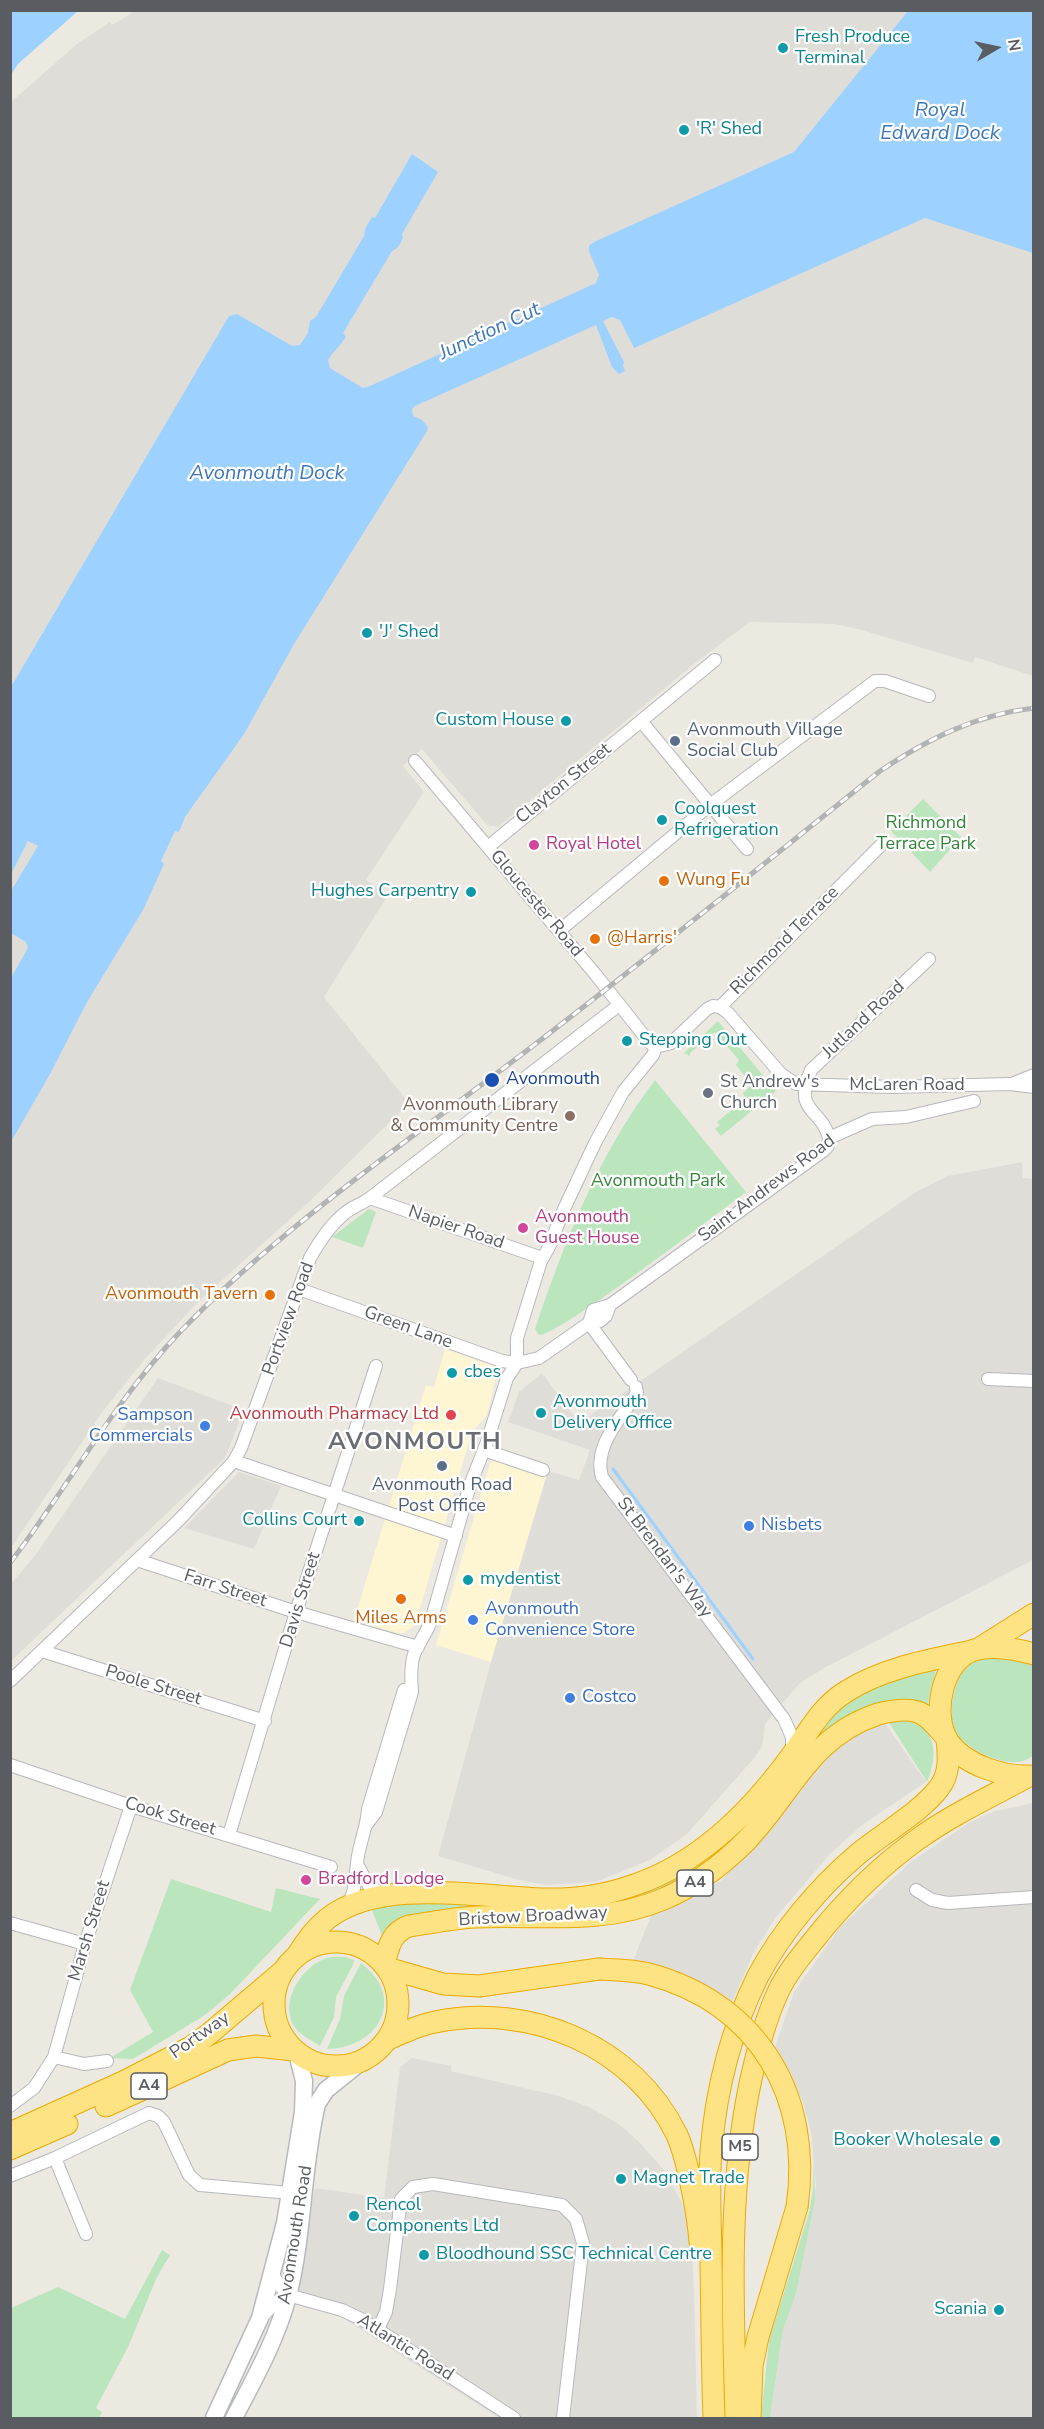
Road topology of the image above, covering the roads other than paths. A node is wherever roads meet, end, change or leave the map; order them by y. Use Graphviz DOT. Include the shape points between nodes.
graph roads {
  1 [pos="715,660"];
  2 [pos="858,694"];
  3 [pos="929,696"];
  4 [pos="866,705"];
  5 [pos="641,721"];
  6 [pos="415,761"];
  7 [pos="710,805"];
  8 [pos="880,845"];
  9 [pos="488,846"];
  10 [pos="747,849"];
  11 [pos="559,932"];
  12 [pos="929,959"];
  13 [pos="619,1005"];
  14 [pos="720,1007"];
  15 [pos="656,1047"];
  16 [pos="1034,1075"];
  17 [pos="805,1084"];
  18 [pos="1010,1084"];
  19 [pos="1034,1087"];
  20 [pos="974,1101"];
  21 [pos="829,1138"];
  22 [pos="370,1198"];
  23 [pos="542,1258"];
  24 [pos="299,1289"];
  25 [pos="589,1323"];
  26 [pos="517,1363"];
  27 [pos="376,1366"];
  28 [pos="988,1379"];
  29 [pos="1034,1381"];
  30 [pos="484,1450"];
  31 [pos="234,1461"];
  32 [pos="543,1470"];
  33 [pos="333,1496"];
  34 [pos="456,1536"];
  35 [pos="137,1560"];
  36 [pos="296,1612"];
  37 [pos="1034,1614"];
  38 [pos="418,1647"];
  39 [pos="974,1650"];
  40 [pos="42,1651"];
  41 [pos="1034,1654"];
  42 [pos="10,1681"];
  43 [pos="784,1719"];
  44 [pos="265,1721"];
  45 [pos="814,1722"];
  46 [pos="946,1738"];
  47 [pos="791,1756"];
  48 [pos="10,1765"];
  49 [pos="1032,1775"];
  50 [pos="131,1806"];
  51 [pos="229,1835"];
  52 [pos="357,1863"];
  53 [pos="331,1867"];
  54 [pos="916,1890"];
  55 [pos="387,1896"];
  56 [pos="1034,1897"];
  57 [pos="345,1908"];
  58 [pos="10,1923"];
  59 [pos="85,1944"];
  60 [pos="298,1954"];
  61 [pos="386,1966"];
  62 [pos="283,1971"];
  63 [pos="388,2039"];
  64 [pos="295,2052"];
  65 [pos="54,2057"];
  66 [pos="107,2061"];
  67 [pos="362,2061"];
  68 [pos="10,2106"];
  69 [pos="10,2133"];
  70 [pos="10,2149"];
  71 [pos="55,2158"];
  72 [pos="10,2176"];
  73 [pos="290,2193"];
  74 [pos="86,2234"];
  75 [pos="272,2272"];
  76 [pos="288,2295"];
  77 [pos="260,2318"];
  78 [pos="378,2329"];
  79 [pos="713,2380"];
  80 [pos="214,2418"];
  81 [pos="234,2418"];
  82 [pos="514,2418"];
  83 [pos="563,2418"];
  84 [pos="714,2418"];
  85 [pos="736,2418"];
  86 [pos="750,2418"];
  1 -- 5 [label="street, Clayton Street"];
  2 -- 3 [label="street" via="880,680"];
  2 -- 4 [label="street"];
  2 -- 7 [label="street"];
  5 -- 7 [label="street"];
  5 -- 9 [label="street, Clayton Street"];
  6 -- 9 [label="street, Gloucester Road"];
  7 -- 10 [label="street"];
  7 -- 11 [label="street"];
  8 -- 14 [label="street, Richmond Terrace"];
  9 -- 11 [label="street, Gloucester Road"];
  11 -- 13 [label="street, Gloucester Road"];
  12 -- 17 [label="street, Jutland Road" via="811,1070"];
  13 -- 15 [label="street, Gloucester Road"];
  13 -- 22 [label="street, Portview Road"];
  14 -- 15 [label="street, Richmond Terrace" via="707,1008 671,1043"];
  14 -- 17 [label="street, McLaren Road" via="786,1079"];
  15 -- 23 [label="street" via="623,1092 595,1143"];
  16 -- 18 [label="street, McLaren Road"];
  17 -- 18 [label="street, McLaren Road"];
  17 -- 21 [label="street" via="808,1106"];
  18 -- 19 [label="street, McLaren Road"];
  20 -- 21 [label="street, Saint Andrews Road" via="906,1117 872,1119"];
  21 -- 25 [label="street, Saint Andrews Road" via="823,1151 610,1305 593,1310"];
  22 -- 23 [label="street, Napier Road"];
  22 -- 24 [label="street, Portview Road" via="346,1212 323,1237 310,1258"];
  23 -- 26 [label="street" via="517,1338"];
  24 -- 26 [label="street, Green Lane"];
  24 -- 31 [label="street, Portview Road"];
  25 -- 26 [label="street, Saint Andrews Road" via="539,1358"];
  25 -- 43 [label="street, St Brendan's Way" via="637,1393 605,1443 599,1467 602,1478"];
  26 -- 30 [label="street" via="502,1392"];
  27 -- 33 [label="street, Davis Street"];
  28 -- 29 [label="street"];
  30 -- 32 [label="street"];
  30 -- 34 [label="street"];
  31 -- 33 [label="street"];
  31 -- 35 [label="street, Portview Road"];
  33 -- 34 [label="street"];
  33 -- 36 [label="street, Davis Street"];
  34 -- 38 [label="street" via="431,1621"];
  35 -- 36 [label="street, Farr Street"];
  35 -- 40 [label="street, Portview Road"];
  36 -- 38 [label="street, Farr Street"];
  36 -- 44 [label="street, Davis Street"];
  37 -- 39 [label="highway, A4"];
  38 -- 52 [label="street" via="411,1680 404,1690 368,1809"];
  39 -- 41 [label="highway" via="998,1648"];
  39 -- 45 [label="highway, Bristow Broadway / A4" via="865,1681 835,1699"];
  39 -- 46 [label="highway" via="953,1666 943,1691 941,1716"];
  40 -- 42 [label="street, Portview Road"];
  40 -- 44 [label="street, Poole Street"];
  43 -- 45 [label="street"];
  43 -- 47 [label="street, St Brendan's Way" via="792,1737"];
  44 -- 51 [label="street, Davis Street"];
  45 -- 47 [label="highway, Bristow Broadway / A4"];
  46 -- 49 [label="highway, Bristow Broadway" via="960,1753 984,1767"];
  46 -- 61 [label="highway, Bristow Broadway / A4" via="927,1717 908,1710 882,1713 861,1721 814,1753 747,1840 708,1874 681,1891 638,1909 604,1915 474,1917 409,1926 391,1941"];
  46 -- 79 [label="highway, M5" via="948,1763 940,1786 825,1884 774,1950 746,2002 723,2074 711,2152"];
  47 -- 55 [label="highway, Bristow Broadway / A4" via="764,1791 713,1841 662,1874 630,1887 583,1898 428,1893"];
  48 -- 50 [label="street, Cook Street"];
  49 -- 85 [label="highway, M5" via="918,1839 862,1885 832,1917 779,1990 765,2022 743,2120 734,2270"];
  50 -- 51 [label="street, Cook Street"];
  50 -- 59 [label="street, Marsh Street"];
  51 -- 53 [label="street, Cook Street"];
  52 -- 55 [label="street" via="369,1886"];
  52 -- 57 [label="street" via="352,1896"];
  54 -- 56 [label="street" via="932,1900 948,1903"];
  55 -- 57 [label="highway, Bristow Broadway / A4"];
  57 -- 60 [label="highway, Bristow Broadway / A4" via="318,1928"];
  58 -- 59 [label="street"];
  59 -- 65 [label="street, Marsh Street"];
  60 -- 61 [label="highway" via="316,1944 341,1942 365,1948"];
  60 -- 62 [label="highway"];
  61 -- 63 [label="highway" via="398,2004"];
  61 -- 86 [label="highway, bridge" via="443,1983 479,1986 599,1969 650,1974 691,1989 725,2012 762,2048 786,2089 796,2116 801,2168 797,2207 752,2366"];
  62 -- 64 [label="highway" via="277,1984 274,2012 284,2039"];
  62 -- 69 [label="highway, Portway / A4" via="190,2047"];
  63 -- 67 [label="highway"];
  63 -- 79 [label="highway, M5" via="435,2022 500,2018 555,2028 579,2038 634,2077 669,2121 688,2174 699,2228"];
  64 -- 67 [label="highway" via="329,2066"];
  64 -- 70 [label="highway, Portway / A4" via="256,2046 228,2050"];
  64 -- 73 [label="main road, Avonmouth Road" via="304,2081 304,2104"];
  65 -- 66 [label="street" via="84,2064"];
  65 -- 68 [label="street" via="34,2088"];
  67 -- 76 [label="main road, Avonmouth Road" via="326,2090 317,2104"];
  71 -- 72 [label="street"];
  71 -- 73 [label="street" via="149,2113 164,2122 189,2175 200,2185"];
  71 -- 74 [label="street"];
  73 -- 75 [label="main road, Avonmouth Road"];
  75 -- 76 [label="street"];
  75 -- 77 [label="main road, Avonmouth Road"];
  76 -- 77 [label="street"];
  76 -- 78 [label="street, Atlantic Road" via="342,2310"];
  76 -- 81 [label="main road, Avonmouth Road" via="270,2346"];
  77 -- 80 [label="main road, Avonmouth Road"];
  78 -- 82 [label="street, Atlantic Road"];
  78 -- 83 [label="street" via="386,2312 401,2199 412,2187 433,2184 562,2205 576,2219 583,2243"];
  79 -- 84 [label="highway, M5"];
}
